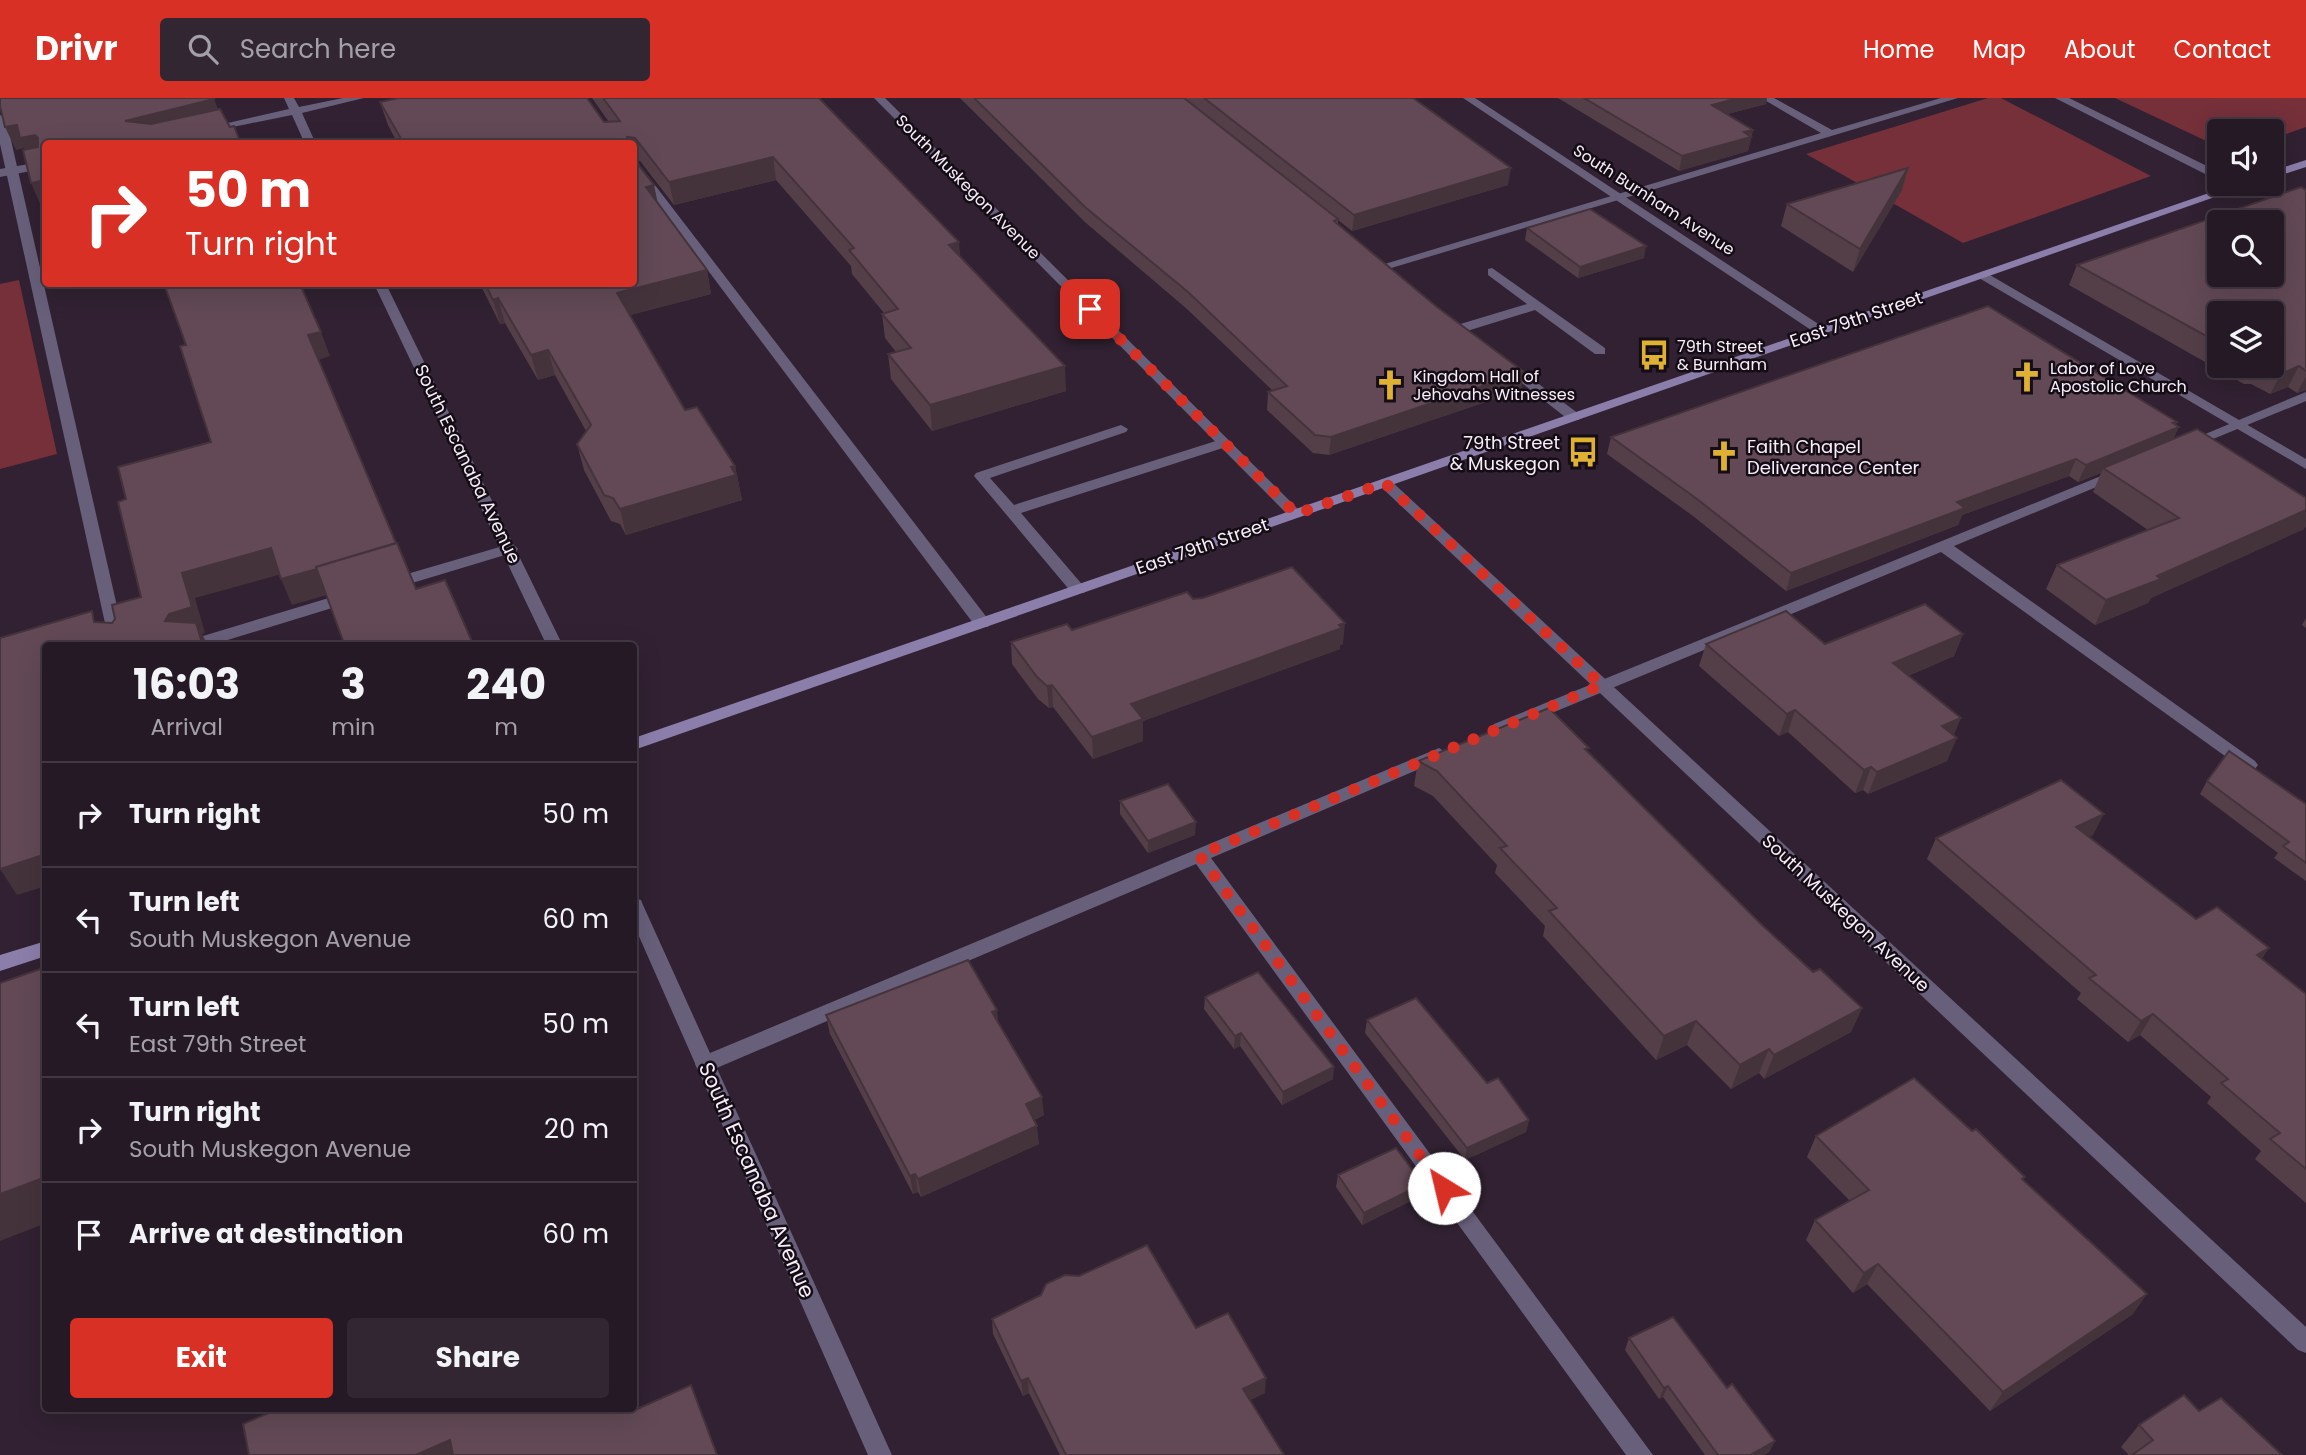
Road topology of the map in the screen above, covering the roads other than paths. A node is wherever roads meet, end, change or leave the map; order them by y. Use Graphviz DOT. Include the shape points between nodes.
graph roads {
  1 [pos="289,98"];
  2 [pos="359,98"];
  3 [pos="879,98"];
  4 [pos="1468,98"];
  5 [pos="1766,98"];
  6 [pos="1953,98"];
  7 [pos="2060,98"];
  8 [pos="295,111"];
  9 [pos="0,118"];
  10 [pos="196,132"];
  11 [pos="1830,134"];
  12 [pos="309,140"];
  13 [pos="2306,163"];
  14 [pos="42,165"];
  15 [pos="637,169"];
  16 [pos="2207,171"];
  17 [pos="2284,171"];
  18 [pos="6,172"];
  19 [pos="2208,196"];
  20 [pos="1618,197"];
  21 [pos="1384,266"];
  22 [pos="1492,272"];
  23 [pos="1983,275"];
  24 [pos="381,287"];
  25 [pos="1538,305"];
  26 [pos="1450,318"];
  27 [pos="1822,331"];
  28 [pos="1491,351"];
  29 [pos="1600,351"];
  30 [pos="2306,396"];
  31 [pos="1574,417"];
  32 [pos="2238,424"];
  33 [pos="1121,429"];
  34 [pos="1224,443"];
  35 [pos="2174,450"];
  36 [pos="2137,465"];
  37 [pos="2306,465"];
  38 [pos="1385,483"];
  39 [pos="1011,511"];
  40 [pos="1296,514"];
  41 [pos="1942,545"];
  42 [pos="510,549"];
  43 [pos="1078,589"];
  44 [pos="982,623"];
  45 [pos="117,642"];
  46 [pos="202,642"];
  47 [pos="553,642"];
  48 [pos="1602,685"];
  49 [pos="1482,736"];
  50 [pos="637,743"];
  51 [pos="1456,747"];
  52 [pos="2262,775"];
  53 [pos="1199,855"];
  54 [pos="637,912"];
  55 [pos="42,949"];
  56 [pos="0,963"];
  57 [pos="705,1064"];
  58 [pos="2306,1342"];
  59 [pos="880,1455"];
  60 [pos="1641,1455"];
  1 -- 8 [label="street"];
  2 -- 8 [label="street"];
  3 -- 34 [label="street, South Muskegon Avenue"];
  4 -- 20 [label="street, South Burnham Avenue"];
  5 -- 11 [label="street"];
  6 -- 11 [label="street"];
  7 -- 16 [label="street"];
  8 -- 10 [label="street"];
  8 -- 12 [label="street"];
  9 -- 18 [label="street"];
  11 -- 20 [label="street"];
  13 -- 17 [label="main road"];
  14 -- 18 [label="street"];
  15 -- 44 [label="street"];
  18 -- 45 [label="street"];
  19 -- 23 [label="main road, East 79th Street"];
  20 -- 21 [label="street"];
  20 -- 27 [label="street, South Burnham Avenue"];
  22 -- 25 [label="street"];
  23 -- 27 [label="main road, East 79th Street"];
  23 -- 32 [label="street"];
  24 -- 42 [label="street, South Escanaba Avenue"];
  25 -- 26 [label="street" via="1467,332"];
  25 -- 29 [label="street"];
  27 -- 31 [label="main road, East 79th Street"];
  28 -- 31 [label="street"];
  30 -- 32 [label="street"];
  31 -- 38 [label="main road, East 79th Street"];
  32 -- 35 [label="street"];
  32 -- 37 [label="street"];
  33 -- 39 [label="street" via="981,475"];
  34 -- 39 [label="street"];
  34 -- 40 [label="street, South Muskegon Avenue"];
  36 -- 41 [label="street"];
  38 -- 40 [label="main road, East 79th Street"];
  38 -- 48 [label="street, South Muskegon Avenue"];
  39 -- 43 [label="street"];
  40 -- 43 [label="main road, East 79th Street"];
  41 -- 48 [label="street"];
  41 -- 52 [label="street"];
  42 -- 46 [label="street"];
  42 -- 47 [label="street, South Escanaba Avenue"];
  43 -- 44 [label="main road, East 79th Street"];
  44 -- 50 [label="main road, East 79th Street"];
  48 -- 49 [label="street"];
  48 -- 58 [label="street, South Muskegon Avenue"];
  51 -- 53 [label="street"];
  53 -- 57 [label="street"];
  53 -- 60 [label="street"];
  54 -- 57 [label="street, South Escanaba Avenue"];
  55 -- 56 [label="main road"];
  57 -- 59 [label="street, South Escanaba Avenue"];
}
